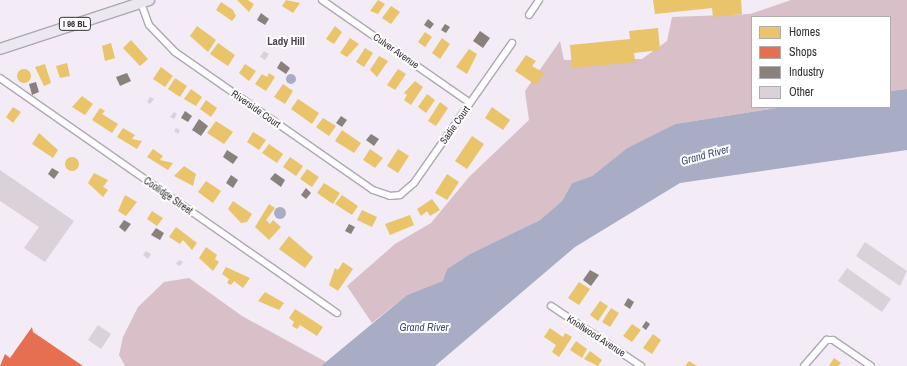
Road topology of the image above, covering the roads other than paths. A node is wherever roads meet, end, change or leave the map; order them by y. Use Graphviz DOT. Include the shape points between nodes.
graph roads {
  1 [pos="322,0"];
  2 [pos="539,0"];
  3 [pos="145,1"];
  4 [pos="529,15"];
  5 [pos="512,43"];
  6 [pos="0,48"];
  7 [pos="0,78"];
  8 [pos="470,103"];
  9 [pos="390,196"];
  10 [pos="551,306"];
  11 [pos="337,313"];
  12 [pos="641,366"];
  13 [pos="804,366"];
  14 [pos="871,366"];
  1 -- 8 [label="street, Culver Avenue"];
  2 -- 4 [label="street"];
  3 -- 6 [label="main road, I 96 BL"];
  3 -- 9 [label="street, Riverside Court" via="149,26 175,52 372,190"];
  5 -- 8 [label="street, Sadie Court"];
  7 -- 11 [label="street, Coolidge Street"];
  8 -- 9 [label="street, Sadie Court" via="414,183 400,195"];
  10 -- 12 [label="street, Knollwood Avenue"];
  13 -- 14 [label="street" via="827,340 833,340"];
}
